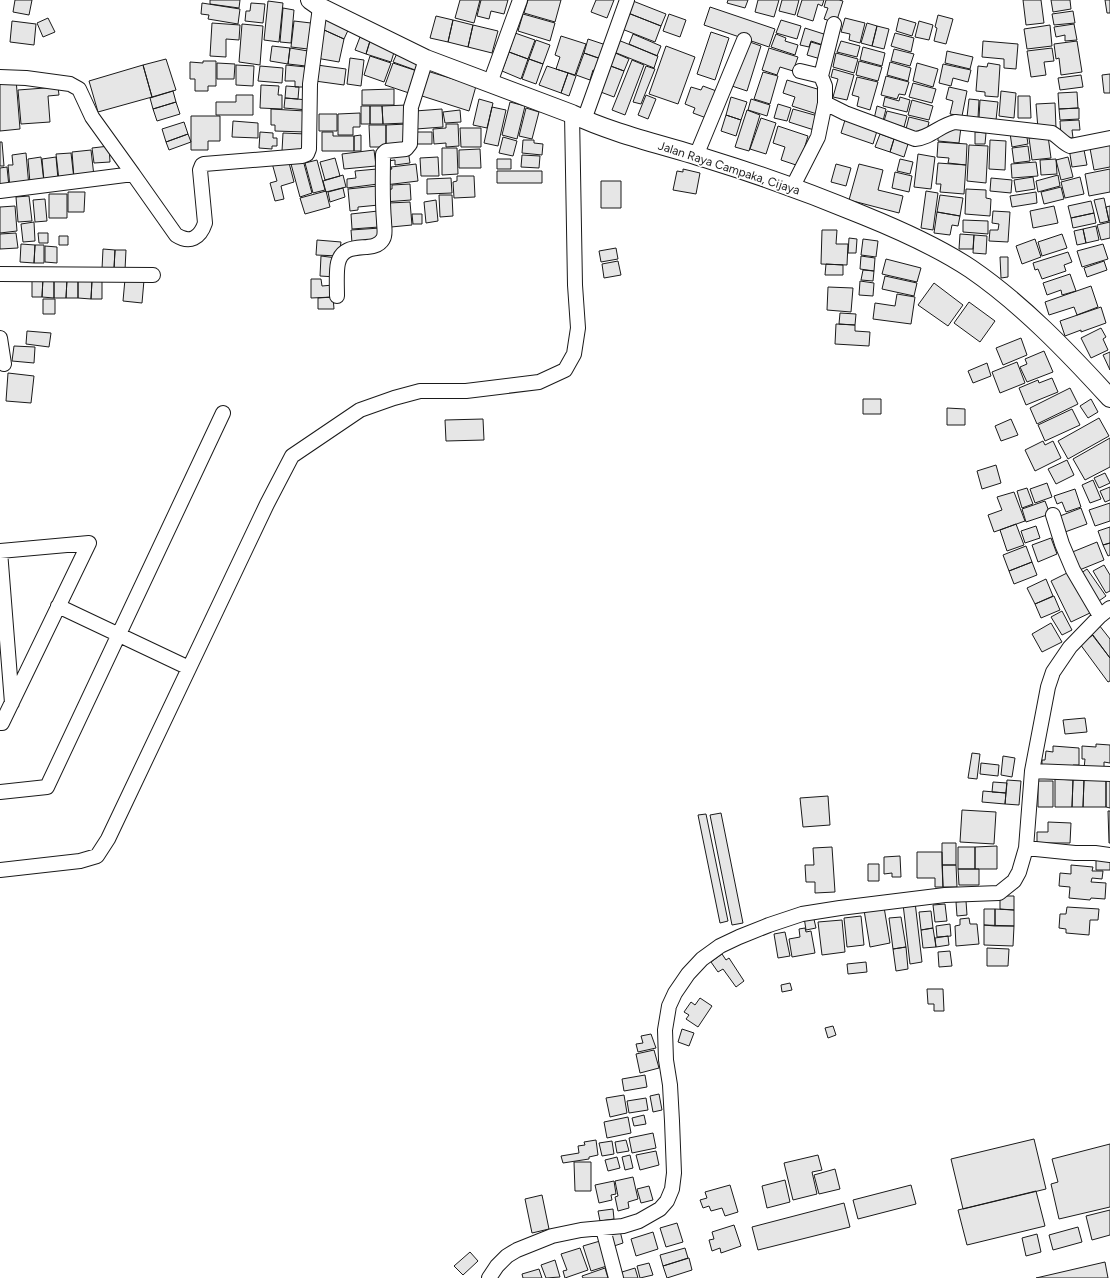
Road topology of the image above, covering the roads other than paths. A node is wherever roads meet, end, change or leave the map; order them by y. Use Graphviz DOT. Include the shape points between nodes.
graph roads {
  1 [pos="520,0"];
  2 [pos="627,0"];
  3 [pos="315,3"];
  4 [pos="834,24"];
  5 [pos="744,40"];
  6 [pos="426,59"];
  7 [pos="800,71"];
  8 [pos="821,76"];
  9 [pos="0,77"];
  10 [pos="490,83"];
  11 [pos="825,103"];
  12 [pos="578,117"];
  13 [pos="1110,138"];
  14 [pos="696,156"];
  15 [pos="133,174"];
  16 [pos="792,188"];
  17 [pos="0,191"];
  18 [pos="0,274"];
  19 [pos="153,275"];
  20 [pos="337,296"];
  21 [pos="0,338"];
  22 [pos="4,364"];
  23 [pos="1110,398"];
  24 [pos="223,413"];
  25 [pos="1053,515"];
  26 [pos="58,606"];
  27 [pos="1105,612"];
  28 [pos="119,635"];
  29 [pos="189,668"];
  30 [pos="12,703"];
  31 [pos="0,724"];
  32 [pos="1032,771"];
  33 [pos="1110,774"];
  34 [pos="0,792"];
  35 [pos="1026,848"];
  36 [pos="1110,855"];
  37 [pos="0,870"];
  38 [pos="602,1229"];
  39 [pos="489,1278"];
  40 [pos="616,1278"];
  1 -- 10 [label="street"];
  2 -- 12 [label="street"];
  3 -- 6 [label="main road, Jalan Raya Campaka, Cijaya"];
  3 -- 15 [label="street" via="307,154 202,165 200,170 205,223 200,234 188,239 176,235"];
  4 -- 8 [label="street"];
  5 -- 14 [label="street"];
  6 -- 10 [label="main road, Jalan Raya Campaka, Cijaya"];
  6 -- 20 [label="street" via="411,107 409,146 383,154 382,204 385,235 377,245 344,252 338,262"];
  7 -- 8 [label="street"];
  8 -- 11 [label="street" via="825,86"];
  9 -- 15 [label="street" via="26,78 76,86 96,124"];
  10 -- 12 [label="main road, Jalan Raya Campaka, Cijaya"];
  11 -- 13 [label="street" via="915,139 955,122 1052,133 1070,146"];
  11 -- 16 [label="street" via="818,137"];
  12 -- 14 [label="main road, Jalan Raya Campaka, Cijaya"];
  12 -- 29 [label="street" via="575,285 578,328 574,354 565,370 539,382 466,391 420,391 394,398 360,410 292,456"];
  14 -- 16 [label="main road, Jalan Raya Campaka, Cijaya"];
  15 -- 17 [label="street"];
  16 -- 23 [label="main road, Jalan Raya Campaka, Cijaya" via="906,233 971,270 1012,301"];
  18 -- 19 [label="street"];
  21 -- 22 [label="street"];
  24 -- 28 [label="street"];
  25 -- 27 [label="street" via="1073,570"];
  26 -- 28 [label="street"];
  26 -- 30 [label="street"];
  26 -- 30 [label="street" via="89,543 0,551"];
  27 -- 32 [label="street" via="1070,647 1053,672"];
  28 -- 29 [label="street"];
  28 -- 34 [label="street" via="47,787"];
  29 -- 37 [label="street" via="108,839 97,856 80,861"];
  30 -- 31 [label="street"];
  32 -- 33 [label="street"];
  32 -- 35 [label="street"];
  35 -- 36 [label="street"];
  35 -- 38 [label="street" via="1014,881 999,893 945,895 802,914 739,937 702,959 675,993 669,1006 665,1030 672,1121 672,1189 667,1201 649,1216 623,1226"];
  38 -- 39 [label="street" via="552,1236 517,1250 507,1256"];
  38 -- 40 [label="street"];
}
